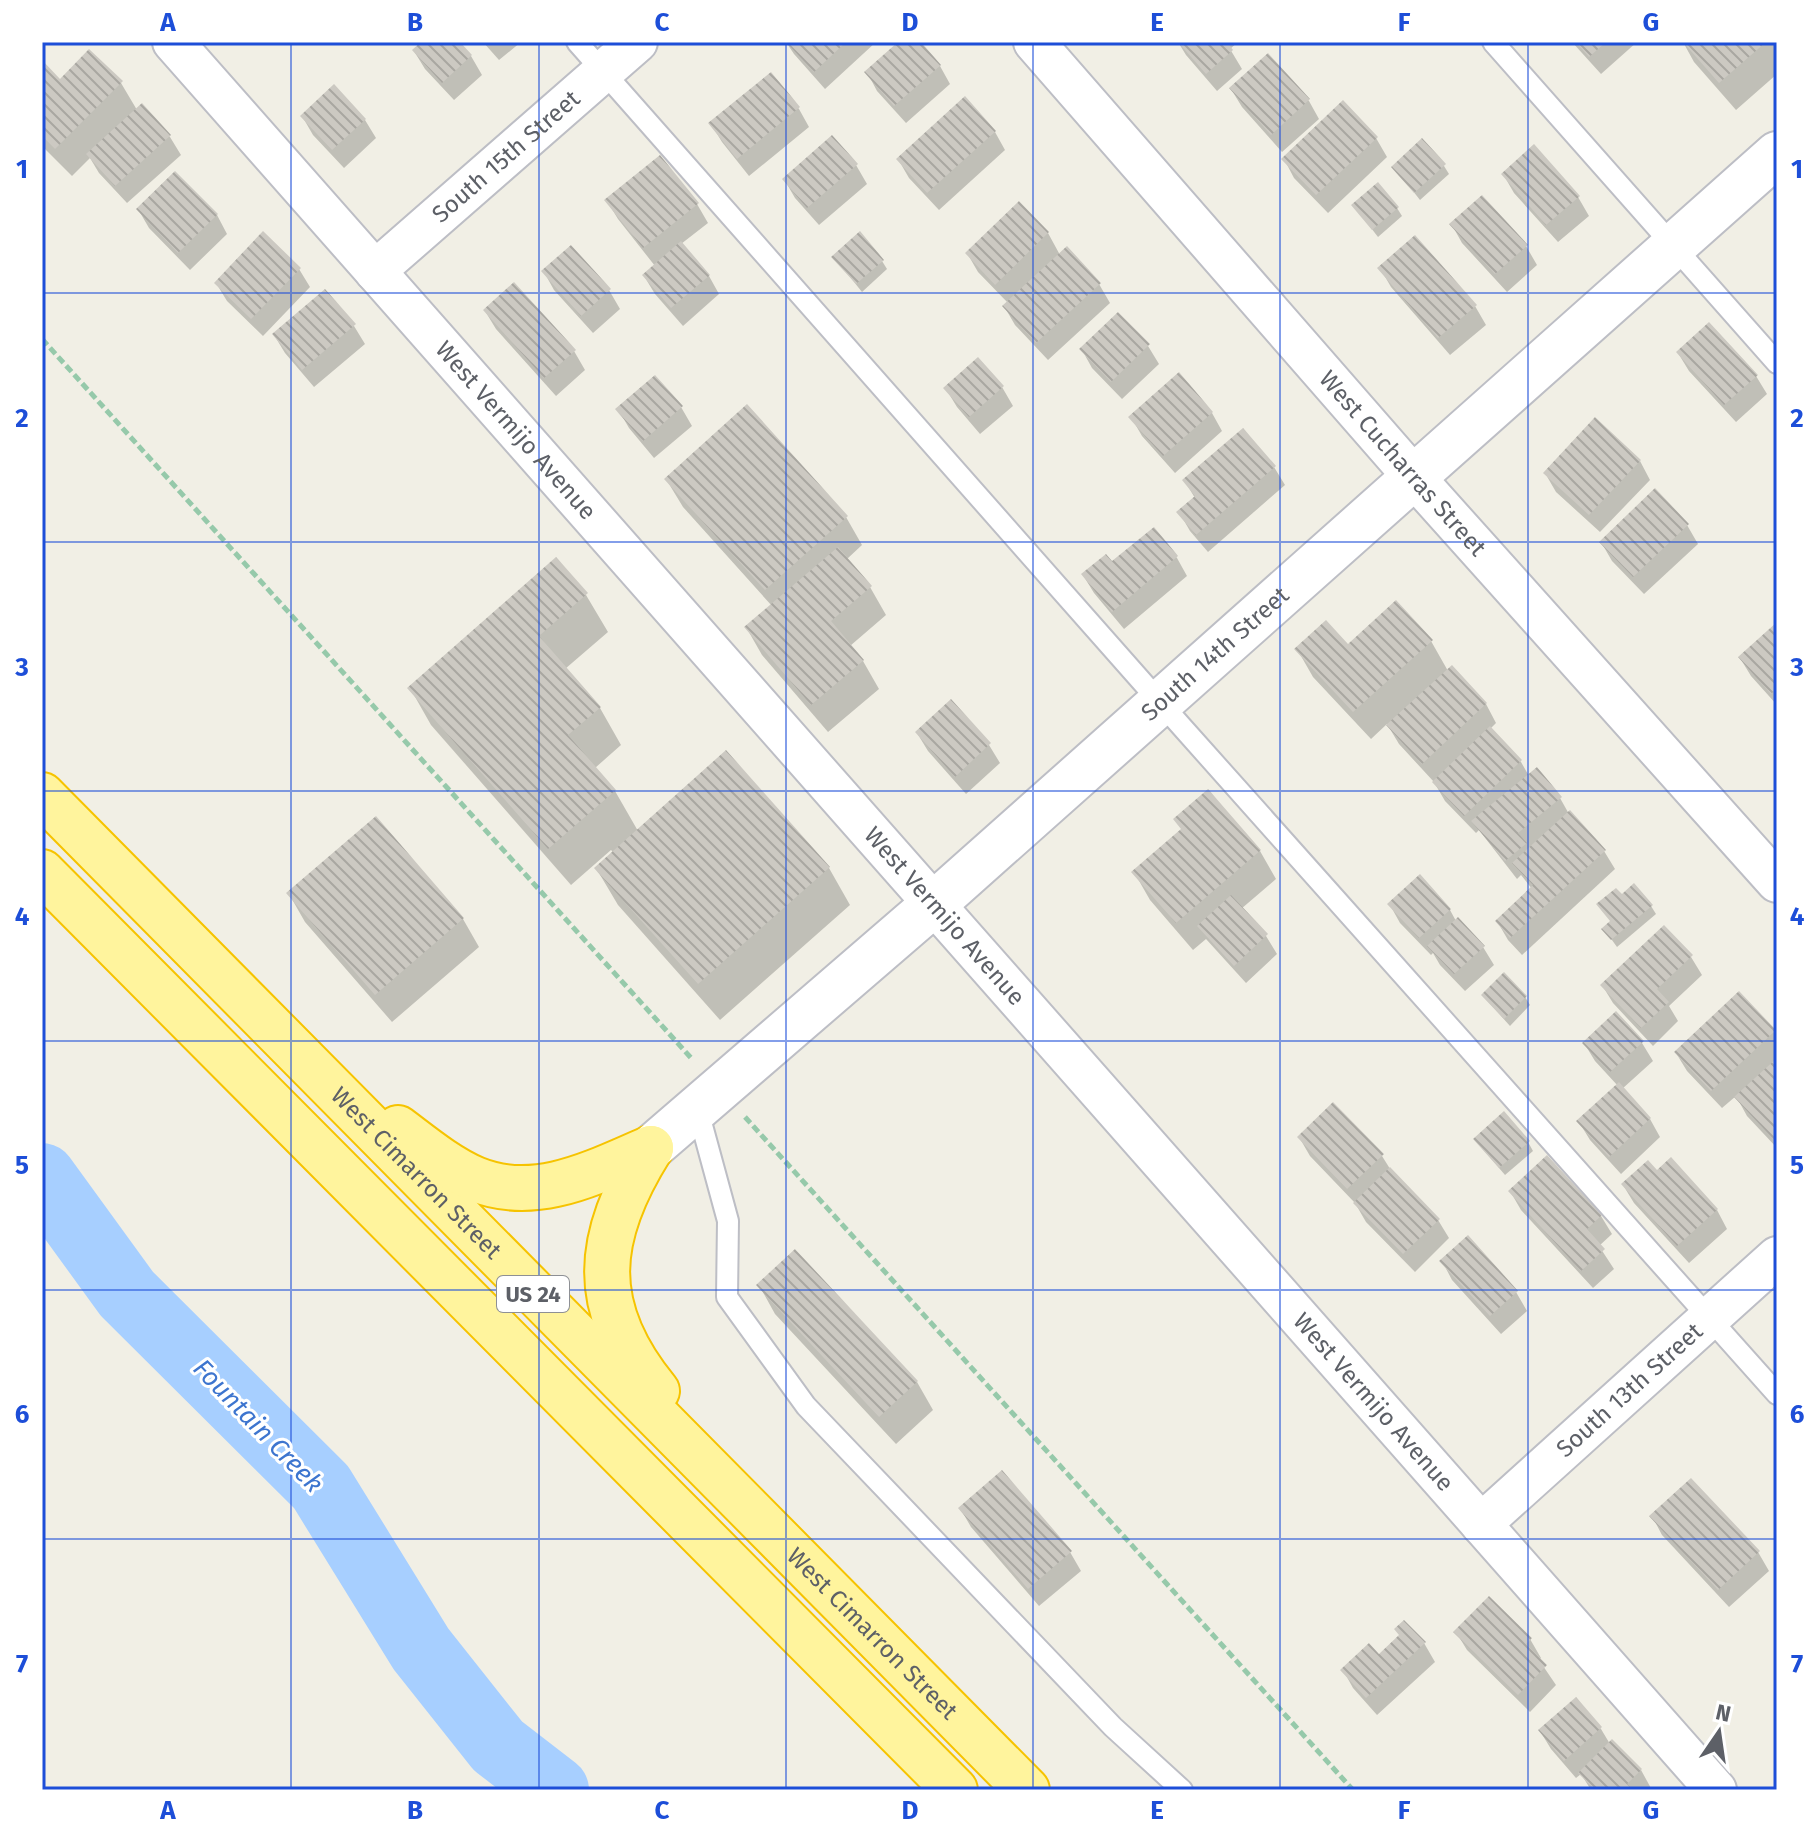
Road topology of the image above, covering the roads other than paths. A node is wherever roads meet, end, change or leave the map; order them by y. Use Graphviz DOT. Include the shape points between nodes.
graph roads {
  1 [pos="173,42"];
  2 [pos="577,42"];
  3 [pos="637,42"];
  4 [pos="1034,42"];
  5 [pos="1493,42"];
  6 [pos="603,72"];
  7 [pos="1777,154"];
  8 [pos="1674,246"];
  9 [pos="375,271"];
  10 [pos="1777,363"];
  11 [pos="1413,476"];
  12 [pos="1160,702"];
  13 [pos="42,795"];
  14 [pos="42,872"];
  15 [pos="1777,882"];
  16 [pos="935,903"];
  17 [pos="228,984"];
  18 [pos="697,1086"];
  19 [pos="651,1148"];
  20 [pos="1777,1257"];
  21 [pos="1709,1317"];
  22 [pos="1777,1394"];
  23 [pos="1481,1524"];
  24 [pos="783,1545"];
  25 [pos="955,1790"];
  26 [pos="1027,1790"];
  27 [pos="1182,1790"];
  28 [pos="1716,1790"];
  1 -- 9 [label="street, West Vermijo Avenue"];
  2 -- 6 [label="lane"];
  3 -- 6 [label="street, South 15th Street"];
  4 -- 11 [label="street, West Cucharras Street"];
  5 -- 8 [label="lane"];
  6 -- 9 [label="street, South 15th Street"];
  6 -- 12 [label="lane"];
  7 -- 8 [label="street, South 14th Street"];
  8 -- 10 [label="lane"];
  8 -- 11 [label="street, South 14th Street"];
  9 -- 16 [label="street, West Vermijo Avenue"];
  11 -- 12 [label="street, South 14th Street"];
  11 -- 15 [label="street, West Cucharras Street"];
  12 -- 16 [label="street, South 14th Street"];
  12 -- 21 [label="lane"];
  13 -- 17 [label="highway, West Cimarron Street / US 24"];
  14 -- 25 [label="highway, US 24"];
  16 -- 18 [label="street, South 14th Street"];
  16 -- 23 [label="street, West Vermijo Avenue"];
  17 -- 19 [label="highway" via="392,1123 475,1179 537,1189 566,1183"];
  17 -- 24 [label="highway, West Cimarron Street / US 24"];
  18 -- 19 [label="street, South 14th Street"];
  18 -- 27 [label="lane" via="728,1221 727,1297 806,1406 1113,1727"];
  19 -- 24 [label="highway" via="623,1199 613,1231 606,1283 612,1311 626,1348 652,1385"];
  20 -- 21 [label="street, South 13th Street"];
  21 -- 22 [label="lane"];
  21 -- 23 [label="street, South 13th Street"];
  23 -- 28 [label="street, West Vermijo Avenue"];
  24 -- 26 [label="highway, West Cimarron Street / US 24"];
}
